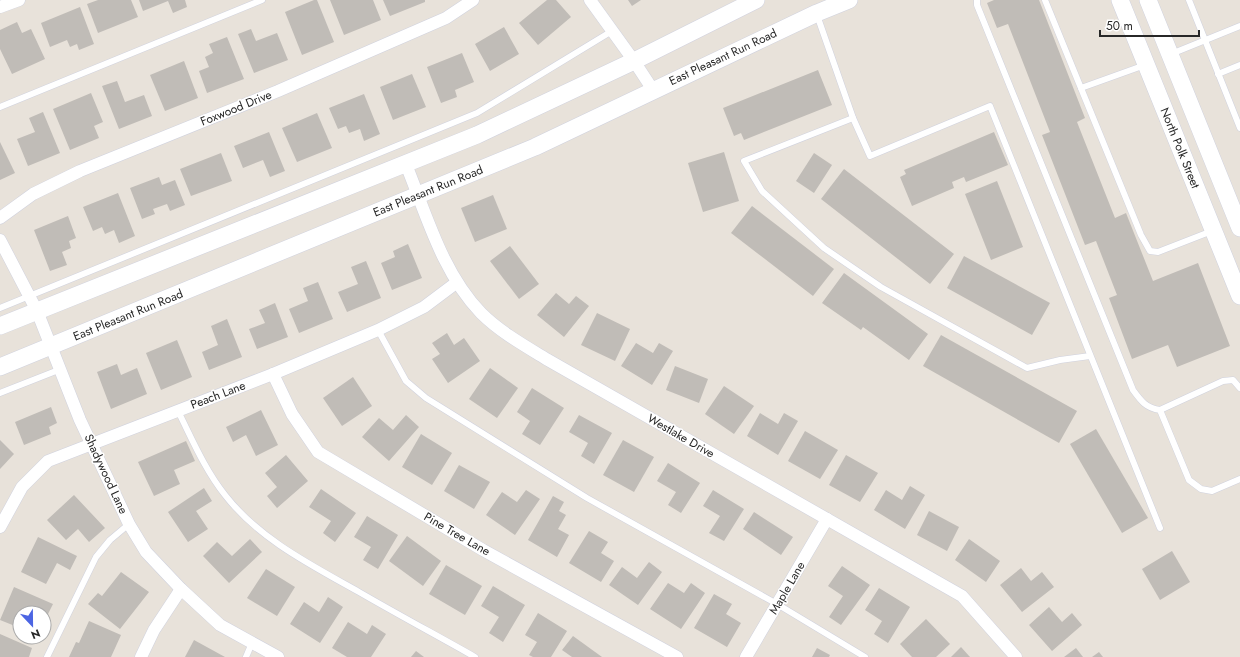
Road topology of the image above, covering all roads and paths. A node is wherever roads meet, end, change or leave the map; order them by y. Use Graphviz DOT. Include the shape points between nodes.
graph roads {
  1 [pos="18,0"];
  2 [pos="262,0"];
  3 [pos="473,0"];
  4 [pos="590,0"];
  5 [pos="756,0"];
  6 [pos="849,0"];
  7 [pos="977,0"];
  8 [pos="1045,0"];
  9 [pos="1120,0"];
  10 [pos="1148,0"];
  11 [pos="1189,0"];
  12 [pos="814,6"];
  13 [pos="0,7"];
  14 [pos="1240,26"];
  15 [pos="612,31"];
  16 [pos="1205,40"];
  17 [pos="1169,54"];
  18 [pos="634,61"];
  19 [pos="1146,64"];
  20 [pos="1240,65"];
  21 [pos="1218,74"];
  22 [pos="1081,88"];
  23 [pos="653,90"];
  24 [pos="0,107"];
  25 [pos="853,118"];
  26 [pos="1240,128"];
  27 [pos="405,162"];
  28 [pos="418,195"];
  29 [pos="0,218"];
  30 [pos="1239,222"];
  31 [pos="1214,231"];
  32 [pos="0,240"];
  33 [pos="456,283"];
  34 [pos="29,296"];
  35 [pos="1240,296"];
  36 [pos="0,308"];
  37 [pos="37,311"];
  38 [pos="0,326"];
  39 [pos="378,330"];
  40 [pos="52,346"];
  41 [pos="1090,356"];
  42 [pos="0,368"];
  43 [pos="61,369"];
  44 [pos="273,374"];
  45 [pos="1240,388"];
  46 [pos="0,393"];
  47 [pos="178,410"];
  48 [pos="1160,410"];
  49 [pos="92,444"];
  50 [pos="1240,479"];
  51 [pos="827,519"];
  52 [pos="129,524"];
  53 [pos="0,527"];
  54 [pos="1160,528"];
  55 [pos="181,589"];
  56 [pos="777,604"];
  57 [pos="252,643"];
  58 [pos="47,657"];
  59 [pos="141,657"];
  60 [pos="246,657"];
  61 [pos="278,657"];
  62 [pos="475,657"];
  63 [pos="677,657"];
  64 [pos="746,657"];
  65 [pos="865,657"];
  66 [pos="1016,657"];
  1 -- 13 [label="street"];
  2 -- 24 [label="lane"];
  3 -- 29 [label="street, Foxwood Drive" via="446,18 278,91 80,172 33,194"];
  4 -- 15 [label="street"];
  5 -- 18 [label="main road"];
  6 -- 12 [label="main road, East Pleasant Run Road"];
  7 -- 48 [label="lane" via="1133,390 1141,402"];
  8 -- 22 [label="lane"];
  9 -- 19 [label="main road, North Polk Street"];
  10 -- 17 [label="main road, North Polk Street"];
  11 -- 16 [label="lane"];
  12 -- 23 [label="main road, East Pleasant Run Road"];
  12 -- 25 [label="lane"];
  14 -- 16 [label="lane"];
  15 -- 18 [label="street"];
  15 -- 34 [label="lane" via="477,113"];
  16 -- 17 [label="lane"];
  16 -- 21 [label="lane"];
  17 -- 19 [label="main road"];
  17 -- 30 [label="main road, North Polk Street"];
  18 -- 23 [label="street"];
  18 -- 27 [label="main road" via="477,135"];
  19 -- 22 [label="lane"];
  19 -- 31 [label="main road, North Polk Street"];
  20 -- 21 [label="lane"];
  21 -- 26 [label="lane"];
  22 -- 31 [label="lane" via="1141,235 1150,251 1158,252"];
  23 -- 28 [label="main road, East Pleasant Run Road" via="535,147"];
  25 -- 41 [label="lane" via="870,156 990,106"];
  25 -- 41 [label="lane" via="744,161 762,191 779,207 824,248 881,287 1027,368"];
  27 -- 28 [label="street, Westlake Drive"];
  27 -- 37 [label="main road"];
  28 -- 33 [label="street, Westlake Drive"];
  28 -- 40 [label="main road, East Pleasant Run Road"];
  31 -- 35 [label="main road, North Polk Street"];
  32 -- 34 [label="street, Shadywood Lane"];
  33 -- 39 [label="street, Peach Lane" via="424,307"];
  33 -- 51 [label="street, Westlake Drive" via="498,328 542,356"];
  34 -- 36 [label="lane"];
  34 -- 37 [label="street, Shadywood Lane"];
  37 -- 38 [label="main road"];
  37 -- 40 [label="street, Shadywood Lane"];
  39 -- 44 [label="street, Peach Lane"];
  39 -- 56 [label="lane" via="406,381 426,398 587,498"];
  40 -- 42 [label="main road, East Pleasant Run Road"];
  40 -- 43 [label="street, Shadywood Lane"];
  41 -- 54 [label="lane"];
  43 -- 46 [label="lane"];
  43 -- 49 [label="street, Shadywood Lane"];
  44 -- 47 [label="street, Peach Lane"];
  44 -- 63 [label="street, Pine Tree Lane" via="292,414 318,452 483,550"];
  45 -- 48 [label="lane" via="1233,380 1223,381"];
  47 -- 49 [label="street, Peach Lane"];
  47 -- 62 [label="lane" via="224,495 276,543"];
  48 -- 50 [label="lane" via="1190,480 1200,489 1212,491"];
  49 -- 52 [label="street, Shadywood Lane"];
  49 -- 53 [label="street, Peach Lane" via="48,461 22,487"];
  51 -- 56 [label="street, Maple Lane"];
  51 -- 66 [label="street, Westlake Drive" via="962,596"];
  52 -- 55 [label="street, Shadywood Lane" via="146,552"];
  52 -- 58 [label="lane" via="110,540 96,557"];
  55 -- 57 [label="street, Shadywood Lane" via="220,625"];
  55 -- 59 [label="street" via="154,630"];
  56 -- 64 [label="street, Maple Lane"];
  56 -- 65 [label="lane"];
  57 -- 60 [label="lane"];
  57 -- 61 [label="street, Shadywood Lane"];
}
